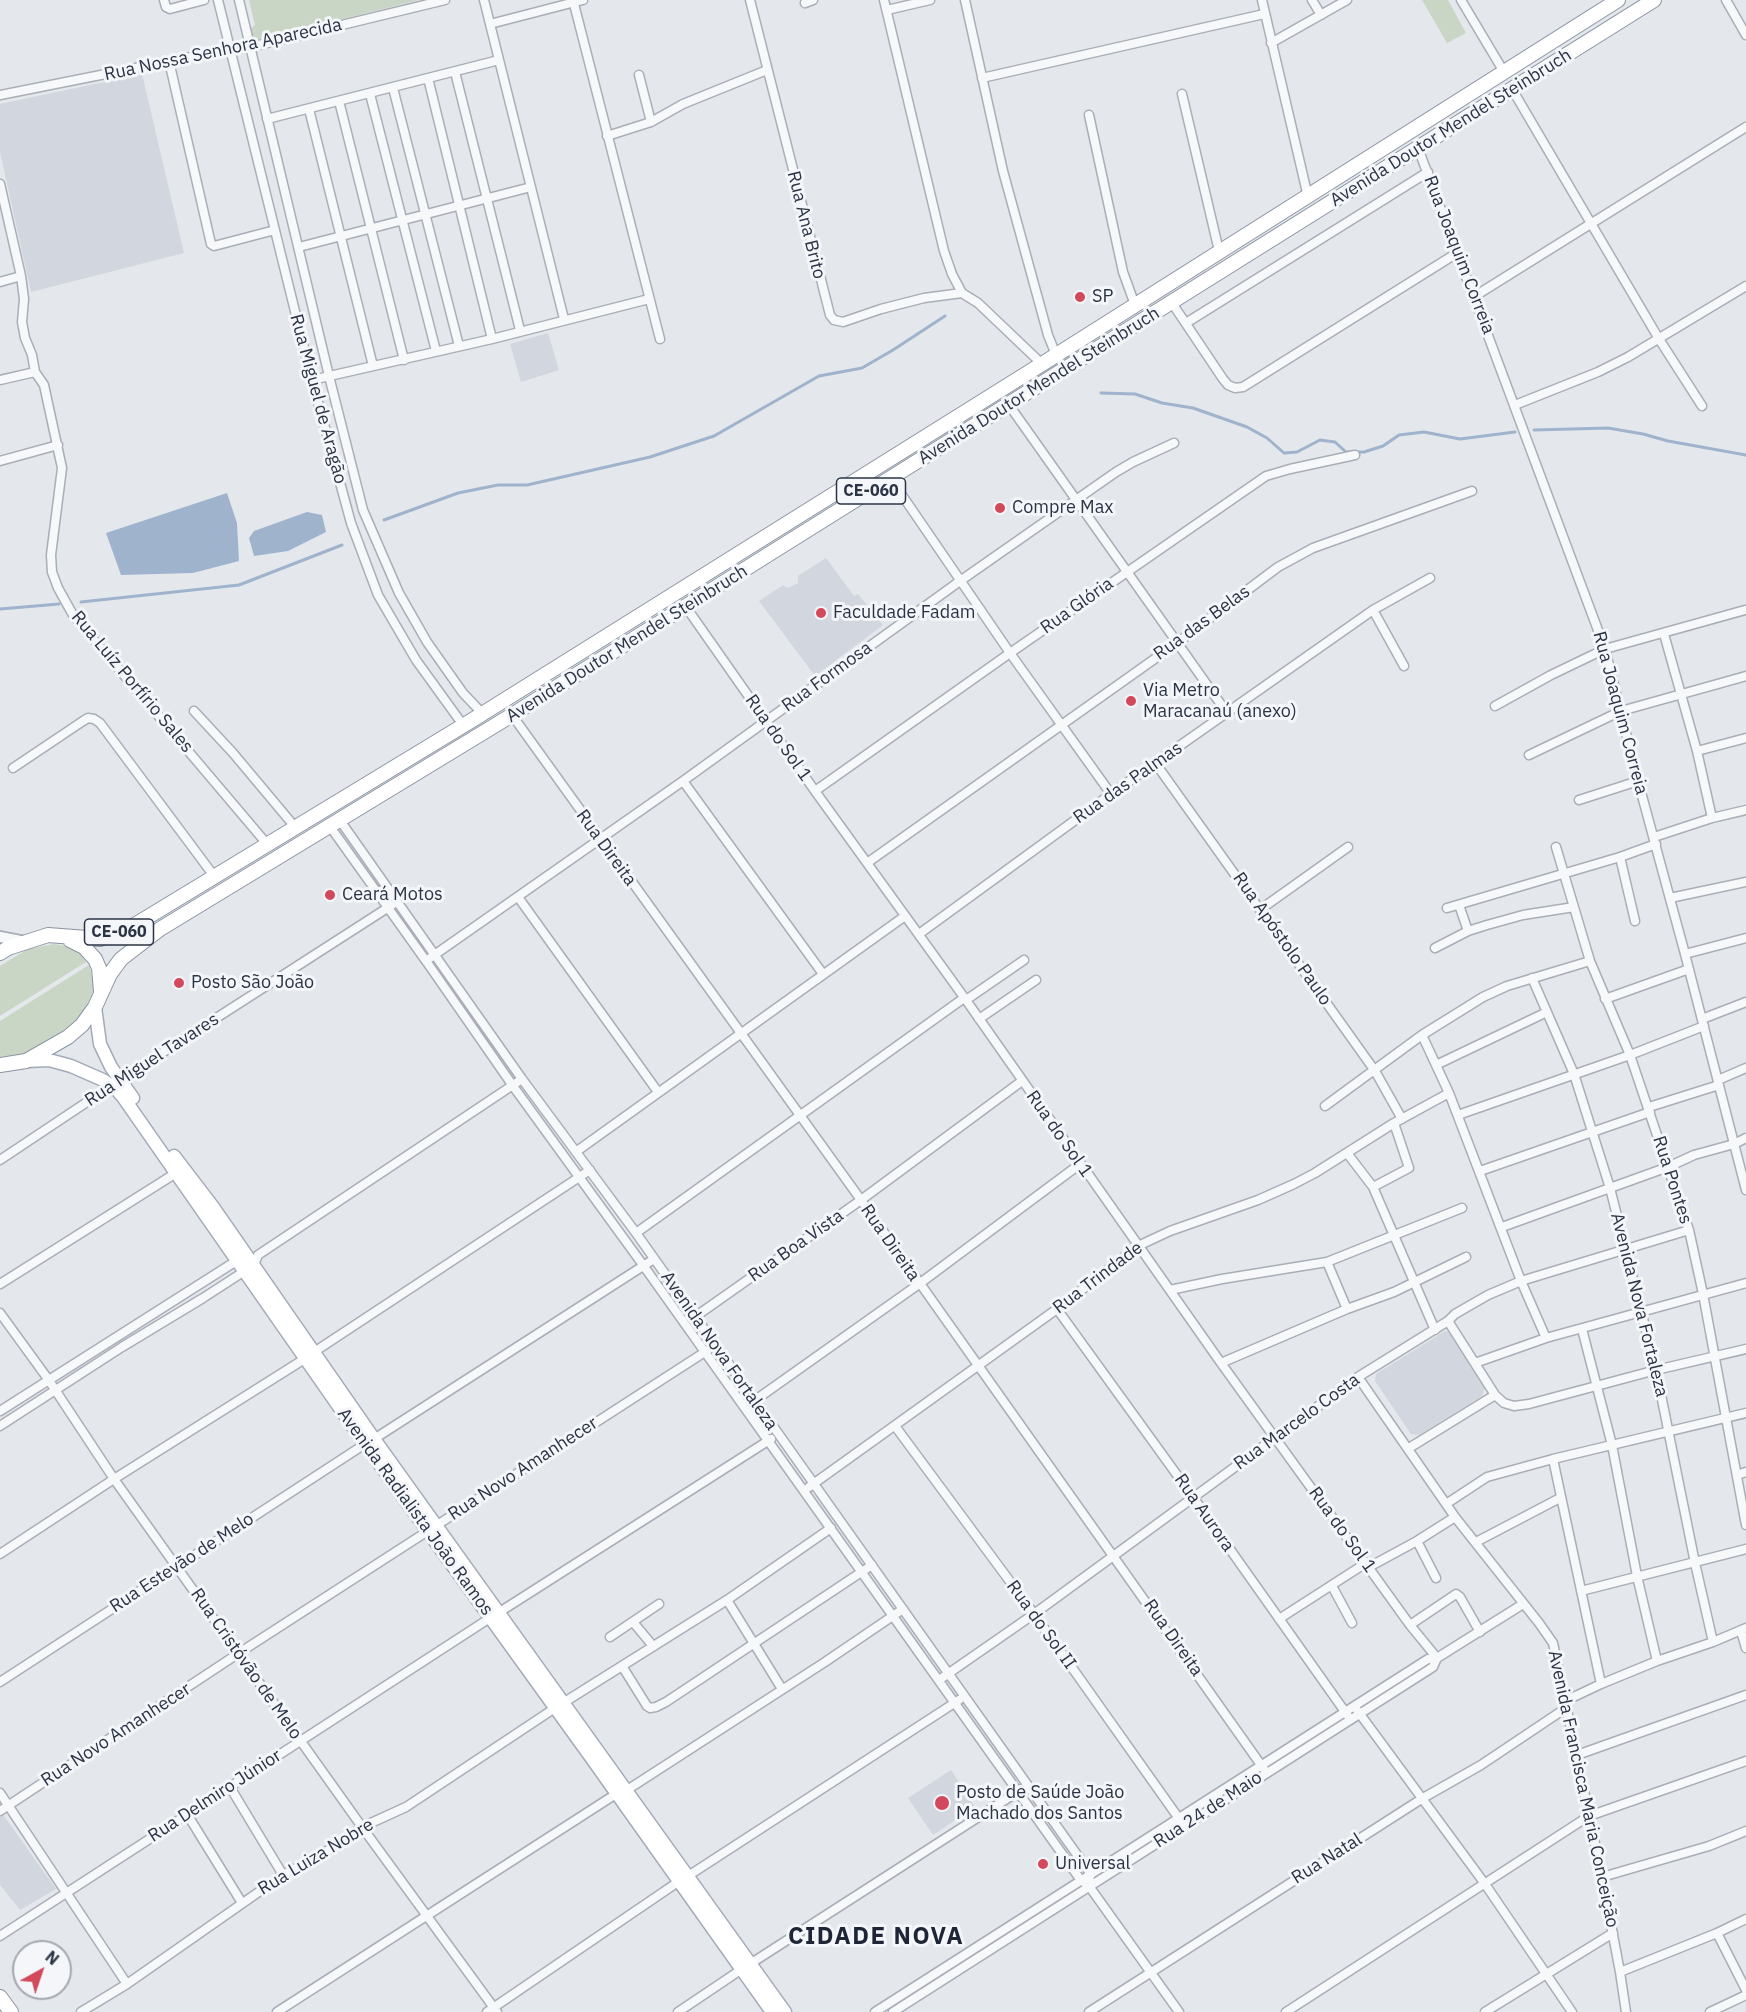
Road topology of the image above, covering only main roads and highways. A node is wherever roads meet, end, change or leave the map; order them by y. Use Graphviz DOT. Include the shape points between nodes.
graph roads {
  1 [pos="1618,0"];
  2 [pos="1654,0"];
  3 [pos="66,938"];
  4 [pos="0,953"];
  5 [pos="101,993"];
  6 [pos="95,1007"];
  7 [pos="26,1061"];
  8 [pos="0,1065"];
  9 [pos="116,1083"];
  10 [pos="248,1261"];
  11 [pos="746,1967"];
  12 [pos="0,1997"];
  13 [pos="11,2012"];
  14 [pos="772,2012"];
  15 [pos="785,2012"];
  1 -- 3 [label="highway, Avenida Doutor Mendel Steinbruch / CE-060" via="1042,364 133,926 100,939"];
  2 -- 5 [label="highway, Avenida Doutor Mendel Steinbruch / CE-060" via="686,607 160,929 121,959"];
  3 -- 4 [label="highway, CE-060" via="48,935"];
  3 -- 5 [label="highway" via="84,947 95,959"];
  5 -- 6 [label="highway, CE-060"];
  6 -- 7 [label="highway, CE-060" via="68,1036"];
  6 -- 9 [label="main road, Avenida Radialista João Ramos" via="100,1044"];
  7 -- 8 [label="highway, CE-060"];
  7 -- 9 [label="main road, Avenida Radialista João Ramos" via="50,1060"];
  9 -- 10 [label="main road, Avenida Radialista João Ramos"];
  9 -- 10 [label="main road, Avenida Radialista João Ramos" via="176,1173"];
  10 -- 11 [label="main road, Avenida Radialista João Ramos" via="369,1442"];
  11 -- 14 [label="main road, Avenida Radialista João Ramos"];
  11 -- 15 [label="main road, Avenida Radialista João Ramos"];
  12 -- 13 [label="highway"];
}
